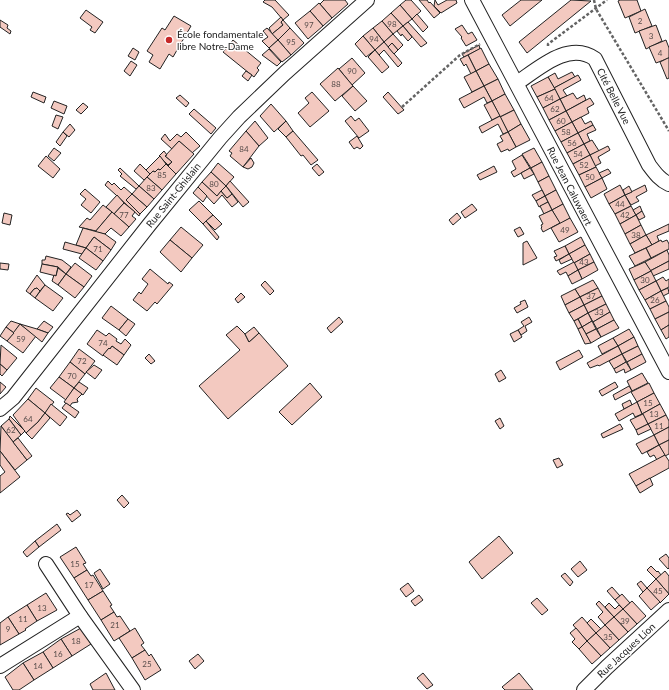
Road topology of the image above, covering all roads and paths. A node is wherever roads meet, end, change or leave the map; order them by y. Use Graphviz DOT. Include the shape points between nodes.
graph roads {
  1 [pos="367,0"];
  2 [pos="472,0"];
  3 [pos="594,0"];
  4 [pos="607,0"];
  5 [pos="596,9"];
  6 [pos="492,37"];
  7 [pos="548,63"];
  8 [pos="517,84"];
  9 [pos="402,107"];
  10 [pos="669,131"];
  11 [pos="669,184"];
  12 [pos="669,372"];
  13 [pos="0,409"];
  14 [pos="46,564"];
  15 [pos="669,610"];
  16 [pos="80,616"];
  17 [pos="0,666"];
  18 [pos="133,690"];
  19 [pos="584,690"];
  1 -- 13 [label="street, Rue Saint-Ghislain" via="285,73 220,138 13,398"];
  2 -- 6 [label="street, Rue Jean Caluwaert"];
  3 -- 5 [label="path"];
  4 -- 5 [label="path"];
  5 -- 7 [label="path" via="548,44"];
  5 -- 10 [label="path"];
  6 -- 8 [label="street, Rue Jean Caluwaert"];
  6 -- 9 [label="path" via="460,55"];
  7 -- 8 [label="street, Cité Belle Vue"];
  7 -- 11 [label="street, Cité Belle Vue" via="560,56 579,52 595,59 649,165 663,182"];
  8 -- 12 [label="street, Rue Jean Caluwaert"];
  14 -- 16 [label="street"];
  15 -- 19 [label="street, Rue Jacques Lion"];
  16 -- 17 [label="street"];
  16 -- 18 [label="street"];
}
